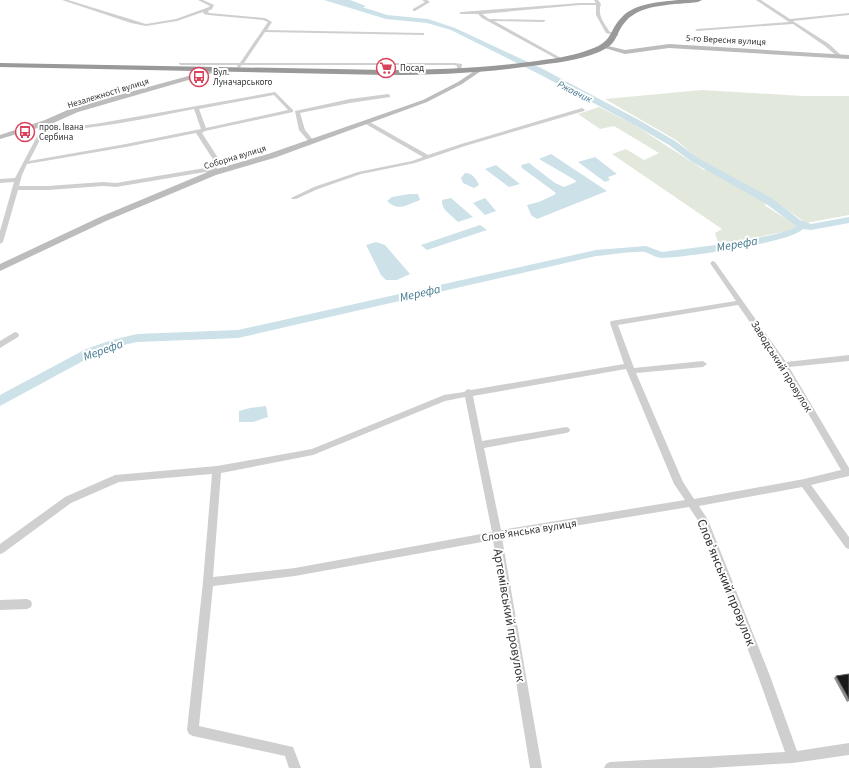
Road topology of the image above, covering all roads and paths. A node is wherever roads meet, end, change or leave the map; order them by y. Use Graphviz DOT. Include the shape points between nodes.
graph roads {
  1 [pos="64,0"];
  2 [pos="200,0"];
  3 [pos="424,0"];
  4 [pos="698,0"];
  5 [pos="758,0"];
  6 [pos="597,2"];
  7 [pos="414,10"];
  8 [pos="206,12"];
  9 [pos="478,12"];
  10 [pos="461,13"];
  11 [pos="849,14"];
  12 [pos="489,20"];
  13 [pos="790,20"];
  14 [pos="543,21"];
  15 [pos="795,23"];
  16 [pos="697,30"];
  17 [pos="264,31"];
  18 [pos="422,34"];
  19 [pos="616,34"];
  20 [pos="604,47"];
  21 [pos="840,56"];
  22 [pos="849,57"];
  23 [pos="559,59"];
  24 [pos="181,64"];
  25 [pos="385,64"];
  26 [pos="0,65"];
  27 [pos="239,67"];
  28 [pos="221,69"];
  29 [pos="478,71"];
  30 [pos="415,72"];
  31 [pos="459,72"];
  32 [pos="388,96"];
  33 [pos="196,108"];
  34 [pos="582,110"];
  35 [pos="294,111"];
  36 [pos="48,122"];
  37 [pos="366,122"];
  38 [pos="204,130"];
  39 [pos="42,131"];
  40 [pos="0,137"];
  41 [pos="312,142"];
  42 [pos="428,157"];
  43 [pos="26,163"];
  44 [pos="213,173"];
  45 [pos="18,180"];
  46 [pos="0,181"];
  47 [pos="15,188"];
  48 [pos="294,198"];
  49 [pos="0,242"];
  50 [pos="713,263"];
  51 [pos="0,268"];
  52 [pos="741,302"];
  53 [pos="15,336"];
  54 [pos="0,345"];
  55 [pos="849,358"];
  56 [pos="703,364"];
  57 [pos="784,365"];
  58 [pos="630,368"];
  59 [pos="468,392"];
  60 [pos="566,430"];
  61 [pos="479,445"];
  62 [pos="217,470"];
  63 [pos="847,472"];
  64 [pos="804,483"];
  65 [pos="692,504"];
  66 [pos="497,535"];
  67 [pos="849,545"];
  68 [pos="0,550"];
  69 [pos="208,582"];
  70 [pos="27,604"];
  71 [pos="0,605"];
  72 [pos="849,749"];
  73 [pos="793,757"];
  74 [pos="295,768"];
  75 [pos="536,768"];
  76 [pos="610,768"];
  1 -- 8 [label="street" via="146,25"];
  2 -- 8 [label="street" via="211,4 211,8"];
  3 -- 7 [label="street" via="428,2"];
  4 -- 19 [label="highway" via="631,12 623,20"];
  5 -- 13 [label="street"];
  6 -- 9 [label="street"];
  6 -- 19 [label="street" via="599,18 608,33"];
  8 -- 17 [label="street" via="268,20 269,25"];
  9 -- 10 [label="street"];
  9 -- 12 [label="street"];
  11 -- 13 [label="street"];
  12 -- 14 [label="street"];
  12 -- 23 [label="street"];
  13 -- 15 [label="street"];
  15 -- 16 [label="street"];
  15 -- 21 [label="street"];
  17 -- 18 [label="street"];
  17 -- 27 [label="street"];
  19 -- 20 [label="highway"];
  20 -- 21 [label="street, 5-го Вересня вулиця" via="625,52 670,46"];
  20 -- 23 [label="highway"];
  21 -- 22 [label="street, 5-го Вересня вулиця"];
  23 -- 29 [label="highway"];
  24 -- 27 [label="street"];
  25 -- 27 [label="street"];
  25 -- 30 [label="street"];
  25 -- 31 [label="street" via="458,64"];
  26 -- 28 [label="highway"];
  27 -- 28 [label="highway"];
  27 -- 30 [label="highway"];
  28 -- 36 [label="street, Незалежності вулиця" via="75,110"];
  29 -- 31 [label="highway"];
  29 -- 37 [label="street, Соборна вулиця" via="425,101"];
  30 -- 31 [label="highway"];
  32 -- 35 [label="street"];
  33 -- 35 [label="street" via="275,93"];
  33 -- 38 [label="street"];
  33 -- 39 [label="street" via="100,125"];
  34 -- 42 [label="street"];
  35 -- 38 [label="street"];
  35 -- 41 [label="street" via="302,130"];
  36 -- 39 [label="street"];
  36 -- 40 [label="street, Незалежності вулиця"];
  37 -- 41 [label="street, Соборна вулиця"];
  37 -- 42 [label="street"];
  38 -- 43 [label="street"];
  38 -- 44 [label="street" via="200,133 217,161"];
  39 -- 43 [label="street"];
  41 -- 44 [label="street, Соборна вулиця"];
  42 -- 48 [label="street" via="360,174"];
  43 -- 45 [label="street"];
  44 -- 47 [label="street" via="205,170 116,185"];
  44 -- 51 [label="street, Соборна вулиця" via="103,219"];
  45 -- 46 [label="street"];
  45 -- 47 [label="street"];
  47 -- 49 [label="street"];
  50 -- 52 [label="street, Заводський провулок"];
  52 -- 57 [label="street, Заводський провулок"];
  52 -- 58 [label="street, Слов’янський провулок" via="614,323"];
  53 -- 54 [label="street"];
  55 -- 57 [label="street"];
  56 -- 58 [label="street"];
  57 -- 63 [label="street, Заводський провулок"];
  58 -- 59 [label="street"];
  58 -- 65 [label="street, Слов’янський провулок" via="679,484"];
  59 -- 61 [label="street, Артемівський провулок"];
  59 -- 62 [label="street" via="444,398 313,452"];
  60 -- 61 [label="street"];
  61 -- 66 [label="street, Артемівський провулок"];
  62 -- 68 [label="street" via="118,478 68,500"];
  62 -- 69 [label="street"];
  63 -- 64 [label="street, Слов’янська вулиця"];
  64 -- 65 [label="street, Слов’янська вулиця"];
  64 -- 67 [label="street"];
  65 -- 66 [label="street, Слов’янська вулиця"];
  65 -- 73 [label="street, Слов’янський провулок" via="703,520"];
  66 -- 69 [label="street, Слов’янська вулиця" via="295,572"];
  66 -- 75 [label="street, Артемівський провулок"];
  69 -- 74 [label="street" via="193,730 289,751"];
  70 -- 71 [label="street"];
  72 -- 73 [label="street"];
  73 -- 76 [label="street"];
}
